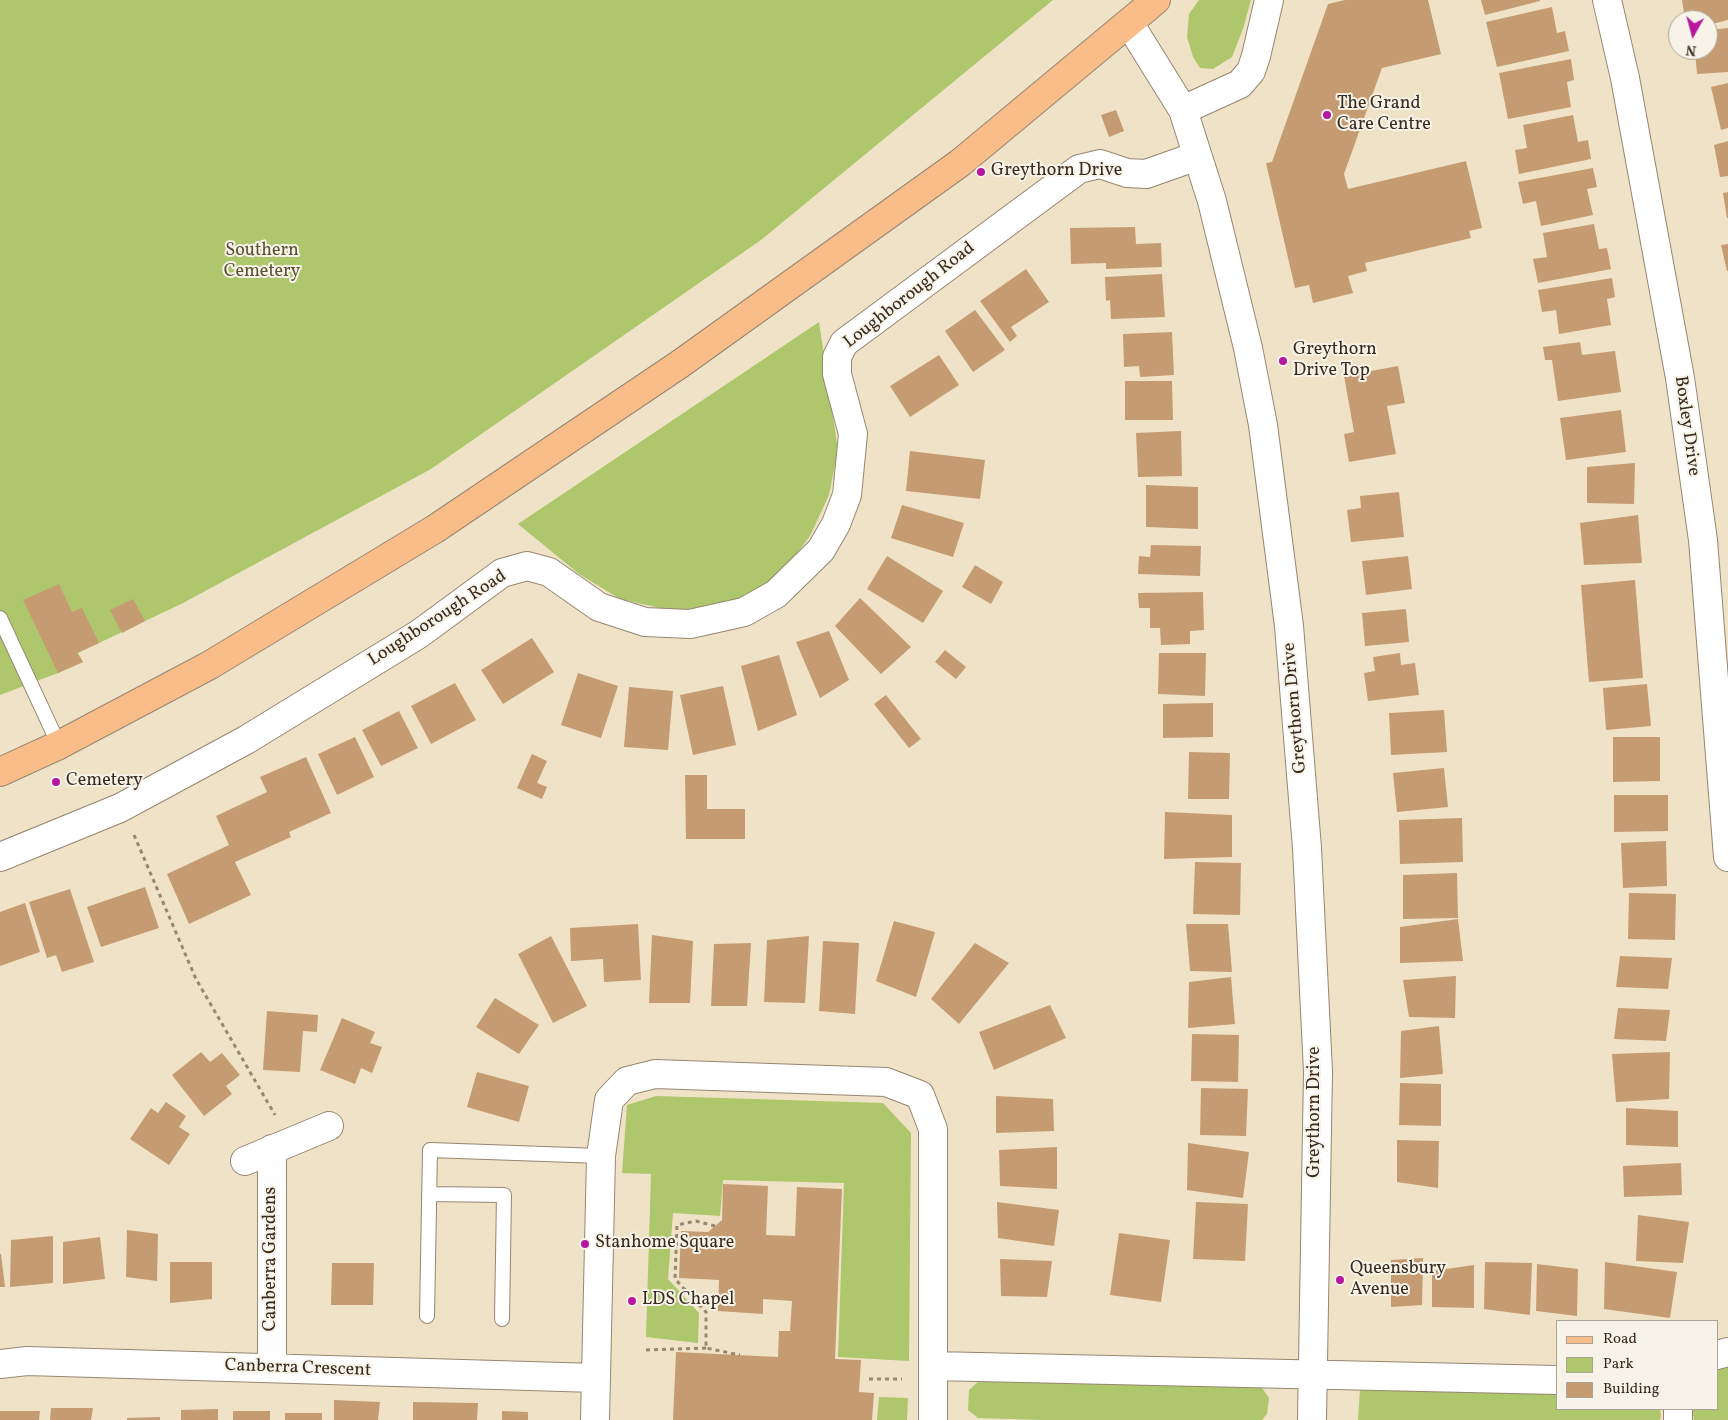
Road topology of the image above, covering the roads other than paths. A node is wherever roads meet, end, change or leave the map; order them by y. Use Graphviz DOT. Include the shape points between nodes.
graph roads {
  1 [pos="1156,0"];
  2 [pos="1269,0"];
  3 [pos="1607,0"];
  4 [pos="1129,23"];
  5 [pos="1183,110"];
  6 [pos="1197,156"];
  7 [pos="0,618"];
  8 [pos="59,746"];
  9 [pos="0,772"];
  10 [pos="0,857"];
  11 [pos="1728,857"];
  12 [pos="329,1126"];
  13 [pos="281,1145"];
  14 [pos="602,1156"];
  15 [pos="245,1161"];
  16 [pos="429,1194"];
  17 [pos="427,1316"];
  18 [pos="502,1319"];
  19 [pos="0,1364"];
  20 [pos="933,1366"];
  21 [pos="272,1368"];
  22 [pos="1312,1374"];
  23 [pos="596,1378"];
  24 [pos="1556,1380"];
  25 [pos="595,1420"];
  26 [pos="933,1420"];
  27 [pos="1312,1420"];
  1 -- 4 [label="main road"];
  2 -- 5 [label="street" via="1251,70 1240,84"];
  3 -- 11 [label="street, Boxley Drive" via="1625,78 1680,378 1703,540"];
  4 -- 5 [label="street, Greythorn Drive"];
  4 -- 8 [label="main road" via="960,163 664,375 435,529 210,665"];
  5 -- 6 [label="street, Greythorn Drive"];
  6 -- 10 [label="street, Loughborough Road" via="1146,174 1127,173 1100,164 1079,170 844,343 837,356 837,374 853,434 847,495 836,524 820,550 776,594 744,612 690,624 645,622 600,607 549,572 527,566 502,573 419,634 246,740 120,808"];
  6 -- 22 [label="street, Greythorn Drive" via="1212,201 1248,348 1263,425 1289,626 1307,848 1318,1072"];
  7 -- 8 [label="lane"];
  8 -- 9 [label="main road"];
  12 -- 13 [label="street"];
  13 -- 15 [label="street"];
  13 -- 21 [label="street, Canberra Gardens"];
  14 -- 16 [label="lane" via="430,1150"];
  14 -- 20 [label="street" via="609,1100 627,1081 655,1074 886,1082 920,1095 933,1129"];
  14 -- 23 [label="street"];
  16 -- 17 [label="lane"];
  16 -- 18 [label="lane" via="504,1196"];
  19 -- 21 [label="street, Canberra Crescent" via="27,1360"];
  20 -- 22 [label="street"];
  20 -- 26 [label="street"];
  21 -- 23 [label="street, Canberra Crescent"];
  22 -- 24 [label="street"];
  22 -- 27 [label="street, Greythorn Drive"];
  23 -- 25 [label="street"];
}
